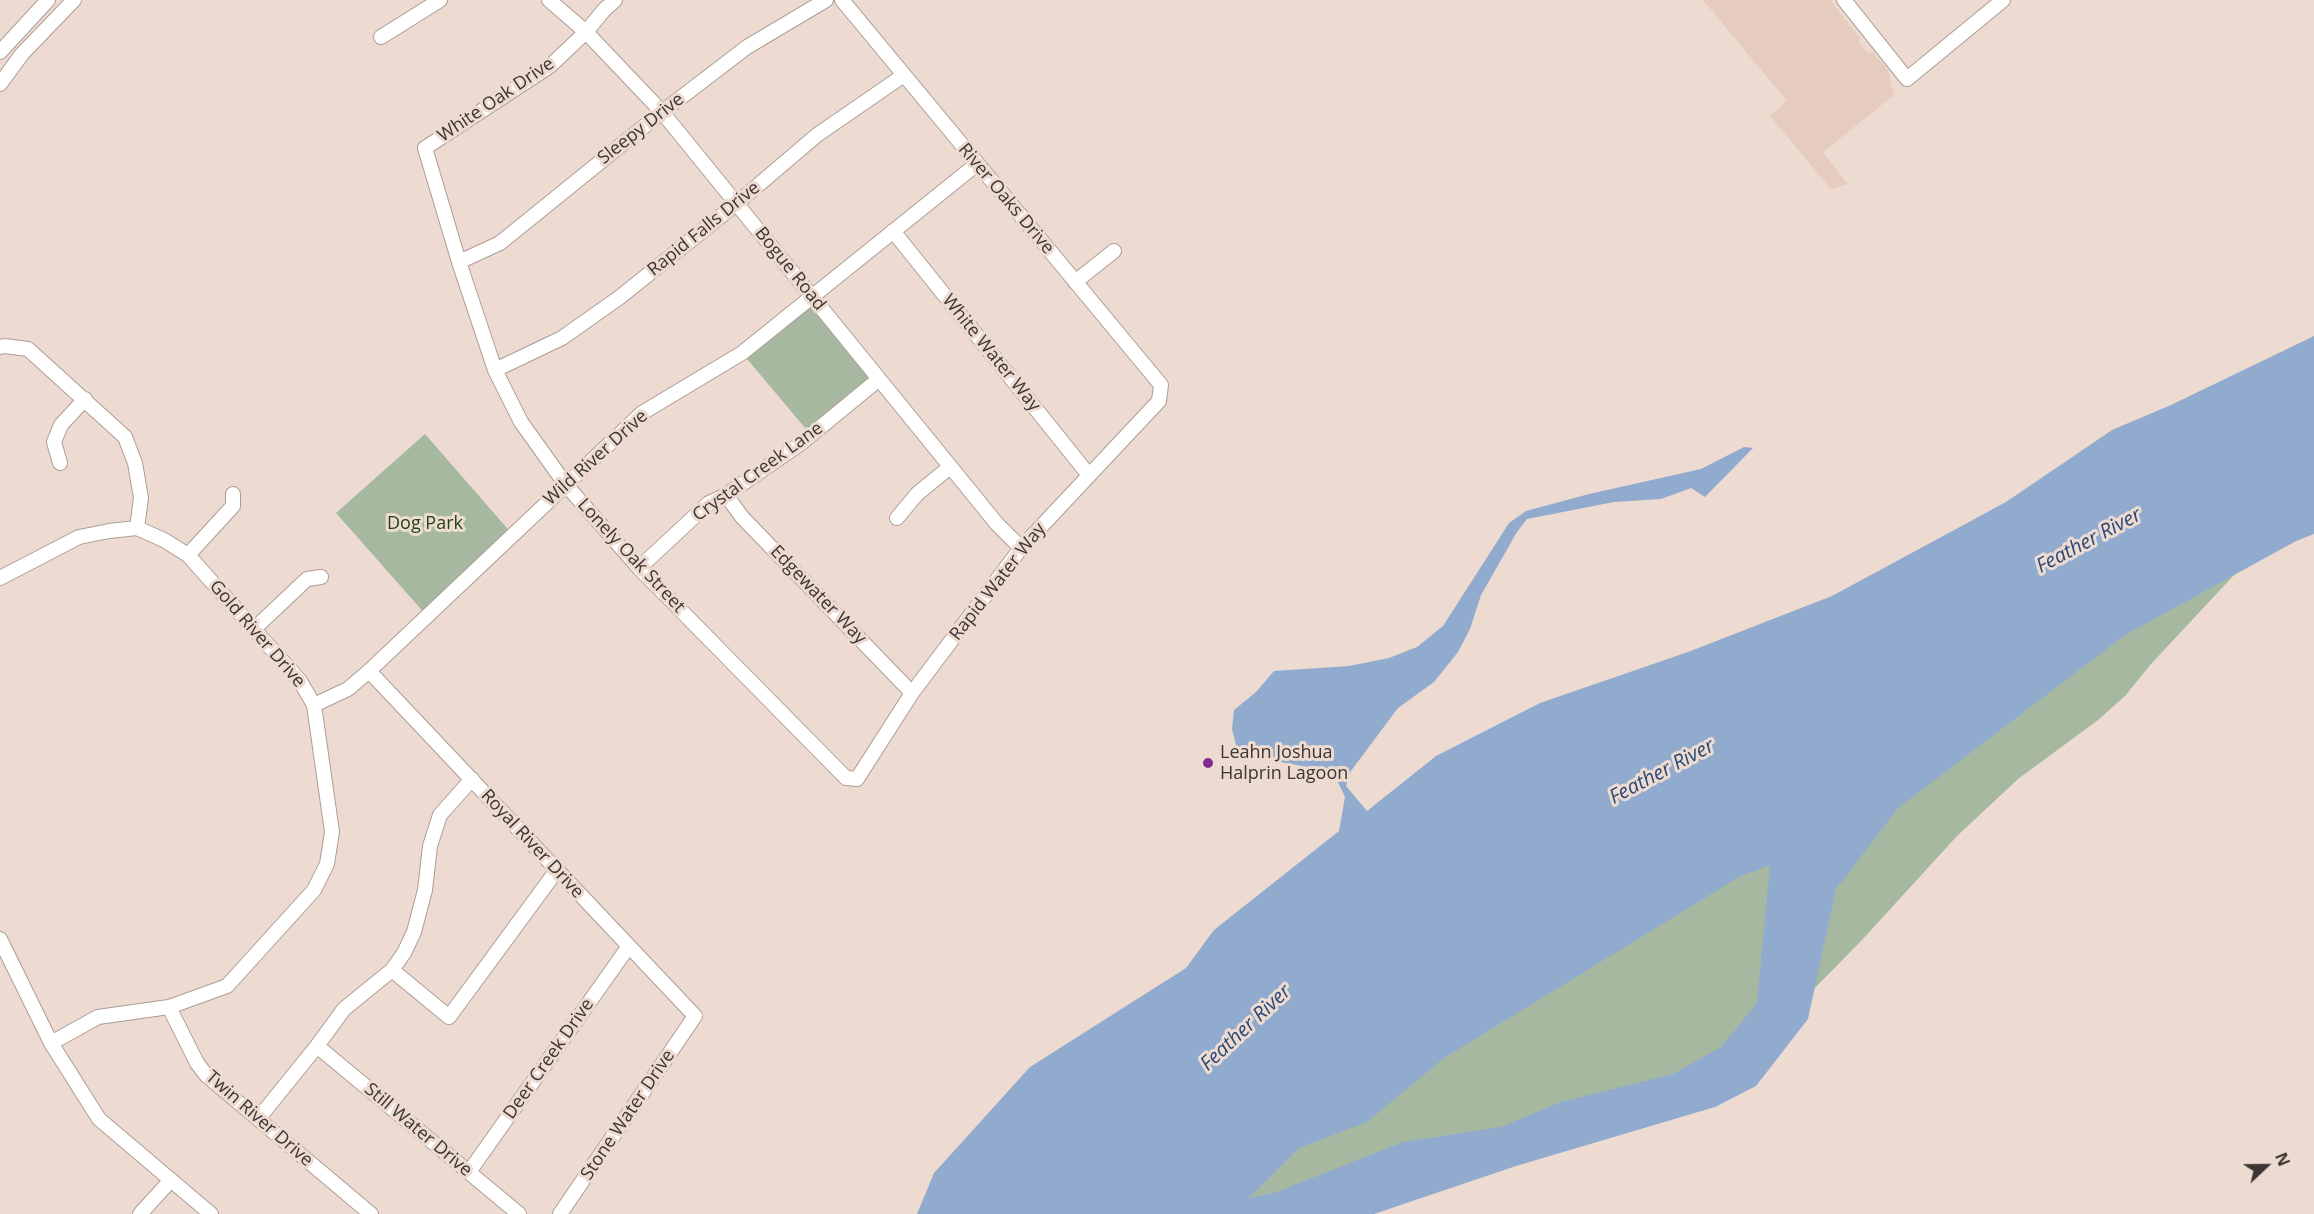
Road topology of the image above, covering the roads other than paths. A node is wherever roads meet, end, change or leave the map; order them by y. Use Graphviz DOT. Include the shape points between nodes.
graph roads {
  1 [pos="48,0"];
  2 [pos="74,0"];
  3 [pos="440,0"];
  4 [pos="549,0"];
  5 [pos="615,0"];
  6 [pos="826,0"];
  7 [pos="842,0"];
  8 [pos="1844,0"];
  9 [pos="2003,0"];
  10 [pos="586,32"];
  11 [pos="381,37"];
  12 [pos="0,52"];
  13 [pos="904,75"];
  14 [pos="0,84"];
  15 [pos="662,112"];
  16 [pos="425,148"];
  17 [pos="977,164"];
  18 [pos="736,204"];
  19 [pos="893,231"];
  20 [pos="1114,251"];
  21 [pos="459,262"];
  22 [pos="1076,282"];
  23 [pos="812,297"];
  24 [pos="0,347"];
  25 [pos="495,370"];
  26 [pos="879,380"];
  27 [pos="85,399"];
  28 [pos="1159,401"];
  29 [pos="60,463"];
  30 [pos="951,467"];
  31 [pos="1088,474"];
  32 [pos="566,484"];
  33 [pos="233,494"];
  34 [pos="726,495"];
  35 [pos="897,518"];
  36 [pos="137,528"];
  37 [pos="1021,548"];
  38 [pos="188,555"];
  39 [pos="639,568"];
  40 [pos="321,577"];
  41 [pos="0,578"];
  42 [pos="254,629"];
  43 [pos="369,671"];
  44 [pos="912,693"];
  45 [pos="314,705"];
  46 [pos="472,779"];
  47 [pos="857,779"];
  48 [pos="557,870"];
  49 [pos="0,939"];
  50 [pos="629,946"];
  51 [pos="392,970"];
  52 [pos="169,1007"];
  53 [pos="695,1016"];
  54 [pos="51,1043"];
  55 [pos="317,1046"];
  56 [pos="258,1119"];
  57 [pos="469,1172"];
  58 [pos="171,1180"];
  59 [pos="140,1214"];
  60 [pos="211,1214"];
  61 [pos="371,1214"];
  62 [pos="519,1214"];
  63 [pos="560,1214"];
  1 -- 12 [label="street"];
  2 -- 14 [label="street" via="21,54"];
  3 -- 11 [label="street"];
  4 -- 10 [label="street, Bogue Road"];
  5 -- 10 [label="street, White Oak Drive"];
  6 -- 15 [label="street, Sleepy Drive" via="747,47"];
  7 -- 13 [label="street, River Oaks Drive"];
  8 -- 9 [label="street" via="1907,79"];
  10 -- 15 [label="street, Bogue Road"];
  10 -- 16 [label="street, White Oak Drive" via="550,66"];
  13 -- 17 [label="street, River Oaks Drive"];
  13 -- 18 [label="street, Rapid Falls Drive" via="817,135"];
  15 -- 18 [label="street, Bogue Road"];
  15 -- 21 [label="street, Sleepy Drive" via="500,243"];
  16 -- 21 [label="street, Lonely Oak Street"];
  17 -- 19 [label="street, Wild River Drive"];
  17 -- 22 [label="street, River Oaks Drive"];
  18 -- 23 [label="street, Bogue Road"];
  18 -- 25 [label="street, Rapid Falls Drive" via="562,338"];
  19 -- 23 [label="street, Wild River Drive"];
  19 -- 31 [label="street, White Water Way"];
  20 -- 22 [label="street"];
  21 -- 25 [label="street, Lonely Oak Street"];
  22 -- 28 [label="street, River Oaks Drive" via="1161,386"];
  23 -- 26 [label="street, Bogue Road"];
  23 -- 32 [label="street, Wild River Drive" via="742,353 642,413"];
  24 -- 27 [label="street" via="28,349"];
  25 -- 32 [label="street, Lonely Oak Street" via="521,422"];
  26 -- 30 [label="street, Bogue Road"];
  26 -- 34 [label="street, Crystal Creek Lane" via="800,444"];
  27 -- 29 [label="street" via="61,425 54,442"];
  27 -- 36 [label="street" via="125,436 141,498"];
  28 -- 31 [label="street, Rapid Water Way"];
  30 -- 35 [label="street" via="917,494"];
  30 -- 37 [label="street, Bogue Road"];
  31 -- 37 [label="street, Rapid Water Way"];
  32 -- 39 [label="street, Lonely Oak Street"];
  32 -- 43 [label="street, Wild River Drive"];
  33 -- 38 [label="street" via="233,506"];
  34 -- 39 [label="street, Crystal Creek Lane" via="709,503"];
  34 -- 44 [label="street, Edgewater Way" via="742,517"];
  36 -- 38 [label="street, Gold River Drive"];
  36 -- 41 [label="street" via="79,537"];
  37 -- 44 [label="street, Rapid Water Way"];
  38 -- 42 [label="street, Gold River Drive"];
  39 -- 47 [label="street, Lonely Oak Street" via="846,778"];
  40 -- 42 [label="street" via="307,579"];
  42 -- 45 [label="street, Gold River Drive" via="300,681"];
  43 -- 45 [label="street, Wild River Drive" via="348,689"];
  43 -- 46 [label="street, Royal River Drive"];
  44 -- 47 [label="street, Rapid Water Way"];
  45 -- 52 [label="street, Gold River Drive" via="332,831 327,864 314,890 227,986"];
  46 -- 48 [label="street, Royal River Drive"];
  46 -- 51 [label="street" via="440,815 430,846 414,932"];
  48 -- 50 [label="street, Royal River Drive"];
  48 -- 51 [label="street" via="449,1017"];
  49 -- 54 [label="street"];
  50 -- 53 [label="street, Royal River Drive"];
  50 -- 57 [label="street, Deer Creek Drive"];
  51 -- 55 [label="street" via="344,1009"];
  52 -- 54 [label="street, Gold River Drive" via="98,1017"];
  52 -- 56 [label="street, Twin River Drive" via="202,1070"];
  53 -- 63 [label="street, Stone Water Drive"];
  54 -- 58 [label="street" via="99,1119"];
  55 -- 56 [label="street"];
  55 -- 57 [label="street, Still Water Drive"];
  56 -- 61 [label="street, Twin River Drive"];
  57 -- 62 [label="street, Still Water Drive"];
  58 -- 59 [label="street"];
  58 -- 60 [label="street"];
}
